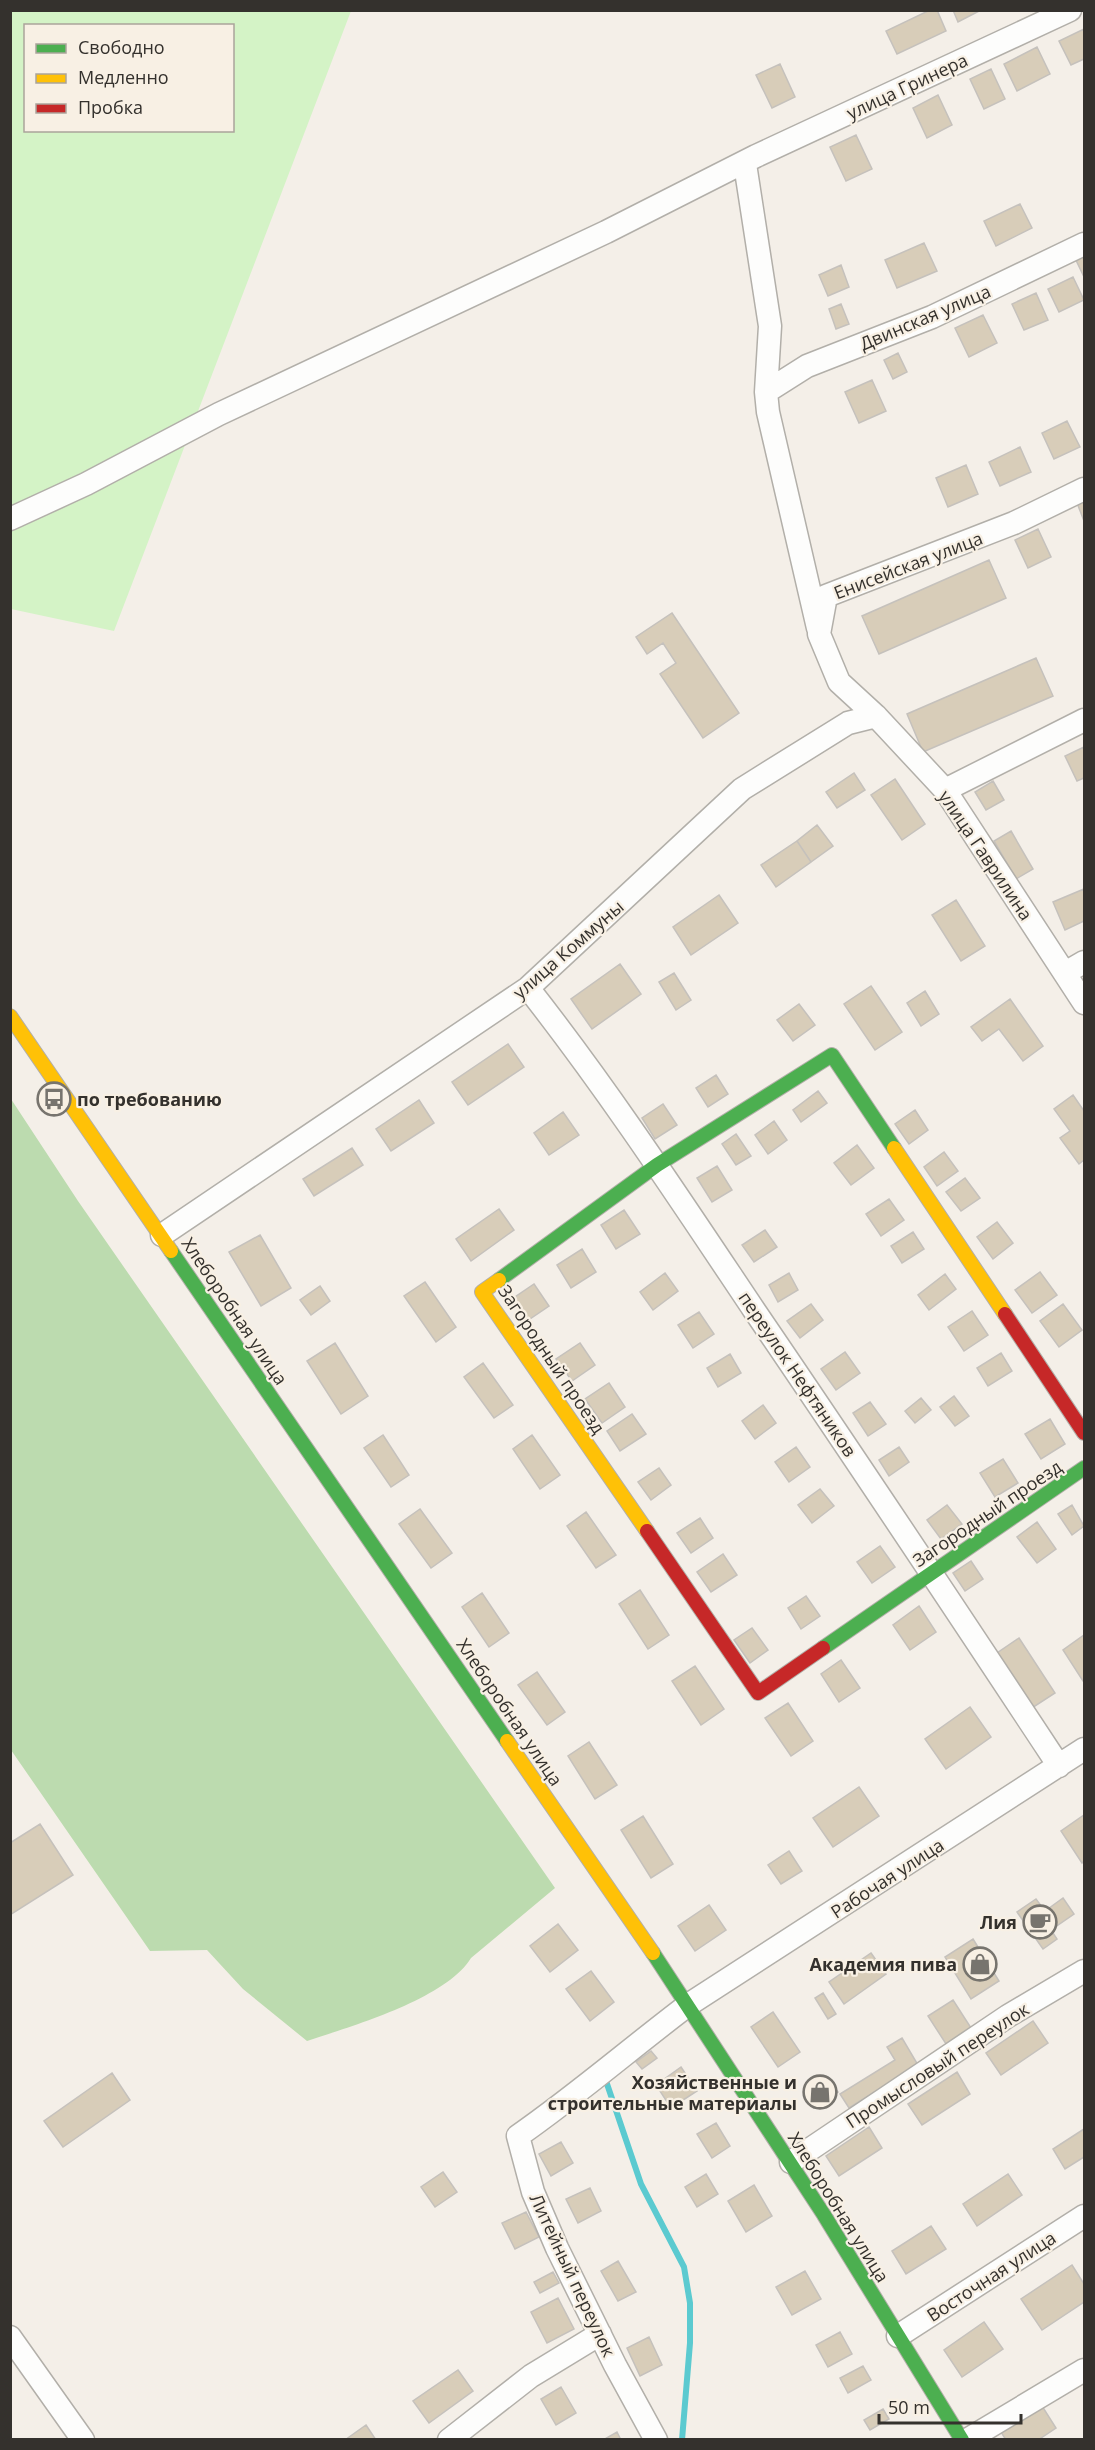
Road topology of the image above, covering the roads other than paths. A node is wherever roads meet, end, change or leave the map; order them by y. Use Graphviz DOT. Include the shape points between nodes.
graph roads {
  1 [pos="1070,10"];
  2 [pos="745,164"];
  3 [pos="1084,244"];
  4 [pos="766,392"];
  5 [pos="1084,489"];
  6 [pos="10,519"];
  7 [pos="819,634"];
  8 [pos="876,716"];
  9 [pos="1084,720"];
  10 [pos="945,790"];
  11 [pos="1075,968"];
  12 [pos="528,988"];
  13 [pos="1084,1003"];
  14 [pos="10,1016"];
  15 [pos="657,1165"];
  16 [pos="162,1235"];
  17 [pos="1084,1432"];
  18 [pos="1084,1468"];
  19 [pos="931,1572"];
  20 [pos="1084,1749"];
  21 [pos="1059,1766"];
  22 [pos="1084,1971"];
  23 [pos="688,2005"];
  24 [pos="790,2162"];
  25 [pos="1084,2216"];
  26 [pos="600,2334"];
  27 [pos="898,2336"];
  28 [pos="10,2337"];
  29 [pos="1084,2370"];
  30 [pos="82,2439"];
  31 [pos="449,2439"];
  32 [pos="656,2439"];
  33 [pos="962,2439"];
  34 [pos="967,2439"];
  1 -- 2 [label="street, улица Гринера"];
  2 -- 4 [label="street" via="770,326"];
  2 -- 6 [label="street, улица Гринера" via="219,414"];
  3 -- 4 [label="street, Двинская улица" via="932,317 807,366"];
  4 -- 7 [label="street"];
  5 -- 7 [label="street, Енисейская улица" via="1014,523 826,597"];
  7 -- 8 [label="street" via="839,682"];
  8 -- 10 [label="street, улица Гаврилина"];
  8 -- 12 [label="street, улица Коммуны" via="848,723 742,789"];
  9 -- 10 [label="street"];
  10 -- 11 [label="street, улица Гаврилина"];
  11 -- 13 [label="street, улица Гаврилина"];
  12 -- 15 [label="street, переулок Нефтяников"];
  12 -- 16 [label="street, улица Коммуны"];
  14 -- 16 [label="street, Хлеборобная улица"];
  15 -- 17 [label="street, Загородный проезд" via="832,1055"];
  15 -- 19 [label="street, переулок Нефтяников"];
  15 -- 19 [label="street, Загородный проезд" via="482,1292 758,1693"];
  16 -- 23 [label="street, Хлеборобная улица"];
  18 -- 19 [label="street, Загородный проезд"];
  19 -- 21 [label="street, переулок Нефтяников"];
  20 -- 21 [label="street, Рабочая улица"];
  21 -- 23 [label="street, Рабочая улица"];
  22 -- 24 [label="street, Промысловый переулок" via="1008,2016"];
  23 -- 24 [label="street, Хлеборобная улица"];
  23 -- 26 [label="street, Литейный переулок" via="562,2106 518,2136 533,2192"];
  24 -- 27 [label="street, Хлеборобная улица"];
  25 -- 27 [label="street, Восточная улица"];
  26 -- 31 [label="street" via="531,2376"];
  26 -- 32 [label="street, Литейный переулок"];
  27 -- 33 [label="street, Хлеборобная улица"];
  28 -- 30 [label="street"];
  29 -- 34 [label="street"];
}
